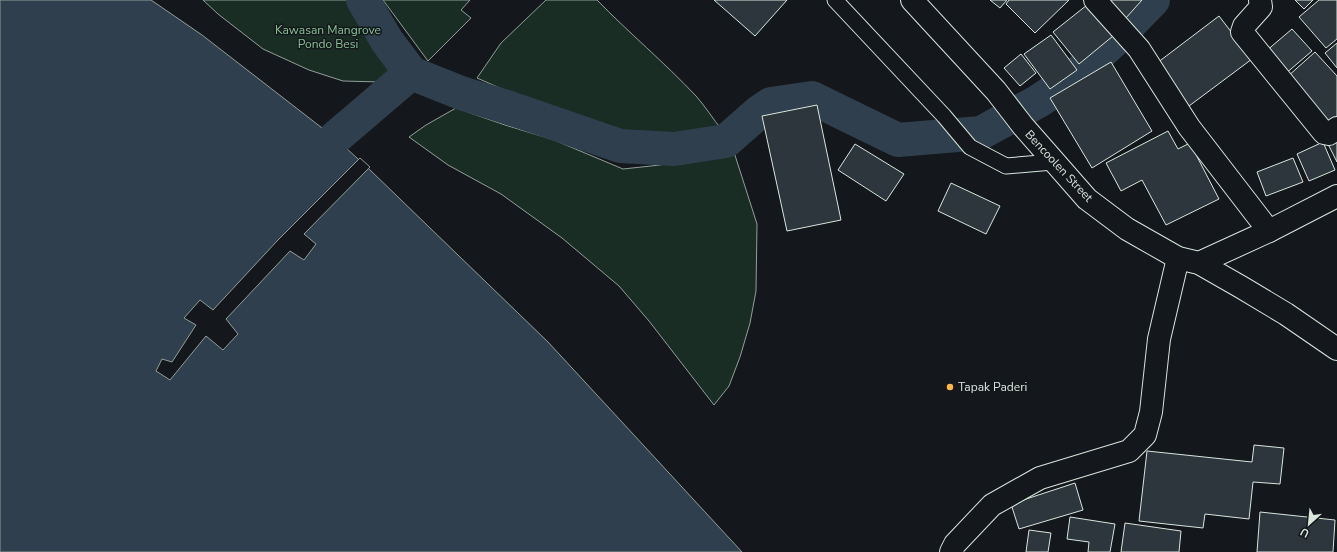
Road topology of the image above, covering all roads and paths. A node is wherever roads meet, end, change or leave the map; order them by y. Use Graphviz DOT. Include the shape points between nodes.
graph roads {
  1 [pos="835,0"];
  2 [pos="912,0"];
  3 [pos="1095,0"];
  4 [pos="1260,0"];
  5 [pos="1337,128"];
  6 [pos="1053,162"];
  7 [pos="1337,196"];
  8 [pos="1269,230"];
  9 [pos="1178,258"];
  10 [pos="1199,263"];
  11 [pos="1337,348"];
  12 [pos="950,552"];
  1 -- 6 [label="lane" via="970,147 1006,166"];
  2 -- 6 [label="street, Bencoolen Street" via="996,91"];
  3 -- 8 [label="street" via="1139,49 1189,127"];
  4 -- 5 [label="street" via="1260,7 1242,32 1324,133 1329,134"];
  6 -- 9 [label="street, Bencoolen Street" via="1087,199 1127,229"];
  7 -- 8 [label="street"];
  8 -- 10 [label="street"];
  9 -- 10 [label="street, Bencoolen Street"];
  9 -- 12 [label="street" via="1159,339 1146,435 1129,451 1040,478 992,505"];
  10 -- 11 [label="street, Bencoolen Street" via="1241,286"];
}
